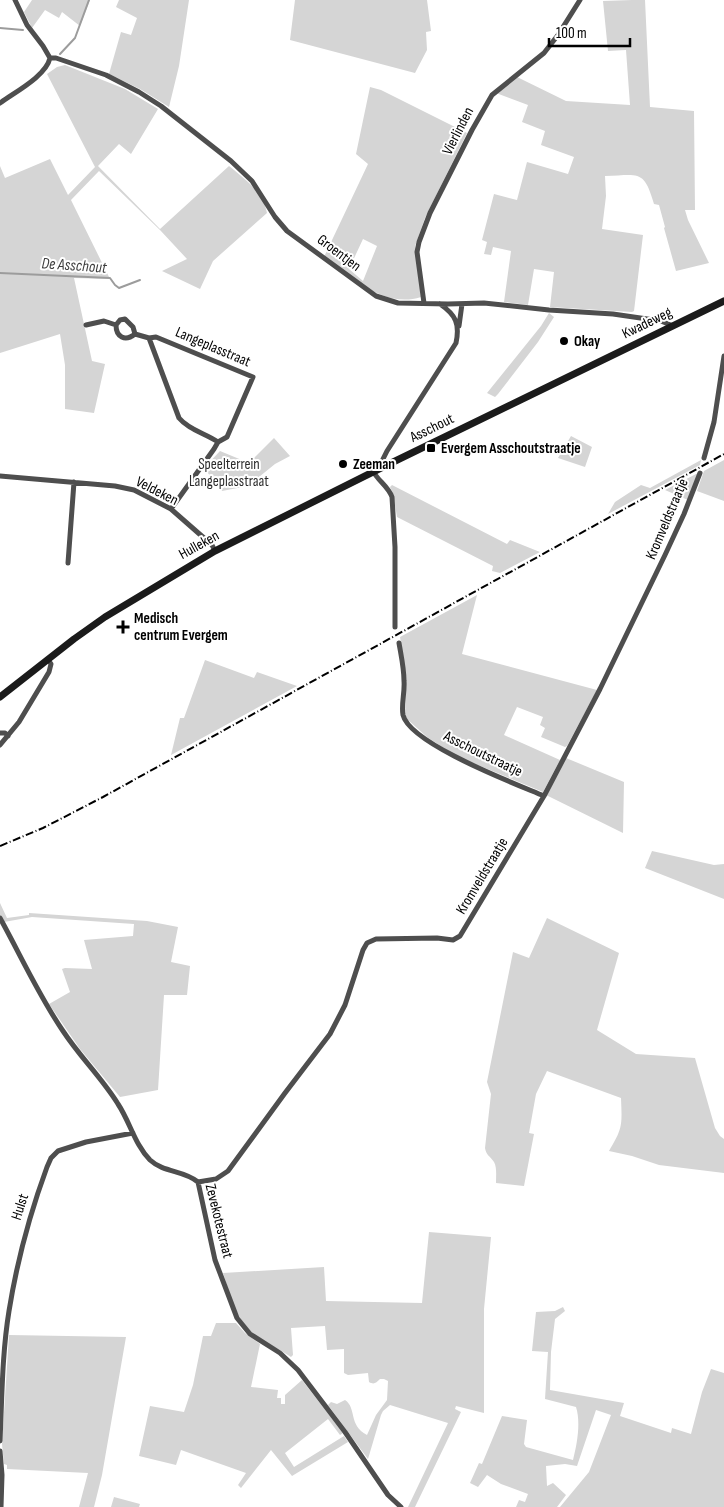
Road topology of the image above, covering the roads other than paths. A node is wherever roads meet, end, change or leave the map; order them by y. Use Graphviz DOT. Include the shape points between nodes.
graph roads {
  1 [pos="15,0"];
  2 [pos="580,0"];
  3 [pos="50,58"];
  4 [pos="0,103"];
  5 [pos="724,301"];
  6 [pos="424,303"];
  7 [pos="439,304"];
  8 [pos="462,304"];
  9 [pos="116,324"];
  10 [pos="86,325"];
  11 [pos="672,326"];
  12 [pos="458,331"];
  13 [pos="135,334"];
  14 [pos="149,338"];
  15 [pos="724,356"];
  16 [pos="502,409"];
  17 [pos="218,442"];
  18 [pos="704,458"];
  19 [pos="387,465"];
  20 [pos="374,471"];
  21 [pos="700,472"];
  22 [pos="0,476"];
  23 [pos="74,482"];
  24 [pos="171,508"];
  25 [pos="215,551"];
  26 [pos="68,563"];
  27 [pos="395,626"];
  28 [pos="399,643"];
  29 [pos="48,660"];
  30 [pos="0,696"];
  31 [pos="0,732"];
  32 [pos="8,736"];
  33 [pos="0,745"];
  34 [pos="544,796"];
  35 [pos="0,918"];
  36 [pos="133,1133"];
  37 [pos="198,1182"];
  38 [pos="0,1442"];
  39 [pos="0,1451"];
  40 [pos="1,1507"];
  41 [pos="401,1507"];
  1 -- 3 [label="street" via="27,25"];
  2 -- 6 [label="street, Vierlinden" via="544,53 492,95 472,130 418,242"];
  3 -- 4 [label="street" via="39,75"];
  3 -- 6 [label="street, Groentjen" via="106,75 161,106 252,181 287,231 376,296 398,303"];
  5 -- 11 [label="main road, Kwadeweg"];
  6 -- 7 [label="street, Groentjen"];
  7 -- 8 [label="street, Groentjen"];
  7 -- 12 [label="street" via="455,318"];
  8 -- 11 [label="street, Groentjen" via="484,302 613,314 661,321"];
  8 -- 12 [label="street"];
  9 -- 10 [label="street, Langeplasstraat" via="104,321"];
  9 -- 13 [label="street, Langeplasstraat" via="126,320"];
  9 -- 13 [label="street, Langeplasstraat" via="121,338"];
  11 -- 16 [label="main road, Kwadeweg"];
  12 -- 19 [label="street" via="452,350 387,451 384,459"];
  13 -- 14 [label="street, Langeplasstraat"];
  14 -- 17 [label="street, Langeplasstraat" via="179,418 186,426"];
  14 -- 17 [label="street, Langeplasstraat" via="156,337 253,378 227,437"];
  15 -- 18 [label="street" via="714,422"];
  16 -- 19 [label="main road, Asschout"];
  17 -- 24 [label="street, Langeplasstraat"];
  19 -- 20 [label="main road, Asschout"];
  20 -- 25 [label="main road, Hulleken"];
  20 -- 27 [label="street" via="392,497"];
  21 -- 34 [label="street, Kromveldstraatje" via="665,555"];
  22 -- 23 [label="street, Veldeken"];
  23 -- 24 [label="street, Veldeken" via="134,490"];
  23 -- 26 [label="street"];
  24 -- 25 [label="street, Veldeken"];
  25 -- 29 [label="main road, Hulleken" via="105,617"];
  28 -- 34 [label="street, Asschoutstraatje" via="406,721 454,757"];
  29 -- 30 [label="main road, Hulleken"];
  29 -- 32 [label="street" via="51,664 49,672"];
  31 -- 32 [label="street"];
  32 -- 33 [label="street"];
  34 -- 37 [label="street, Kromveldstraatje" via="458,939 385,938 367,944 345,1005 321,1048 228,1171 216,1179"];
  35 -- 36 [label="street, Zevekotestraat" via="54,1017 112,1094"];
  36 -- 37 [label="street, Zevekotestraat" via="154,1163"];
  36 -- 38 [label="street, Hulst" via="58,1151 47,1167 22,1240 8,1313"];
  37 -- 41 [label="street, Zevekotestraat" via="213,1254 237,1318 250,1334 280,1353 298,1370 388,1495"];
  39 -- 40 [label="street"];
}
